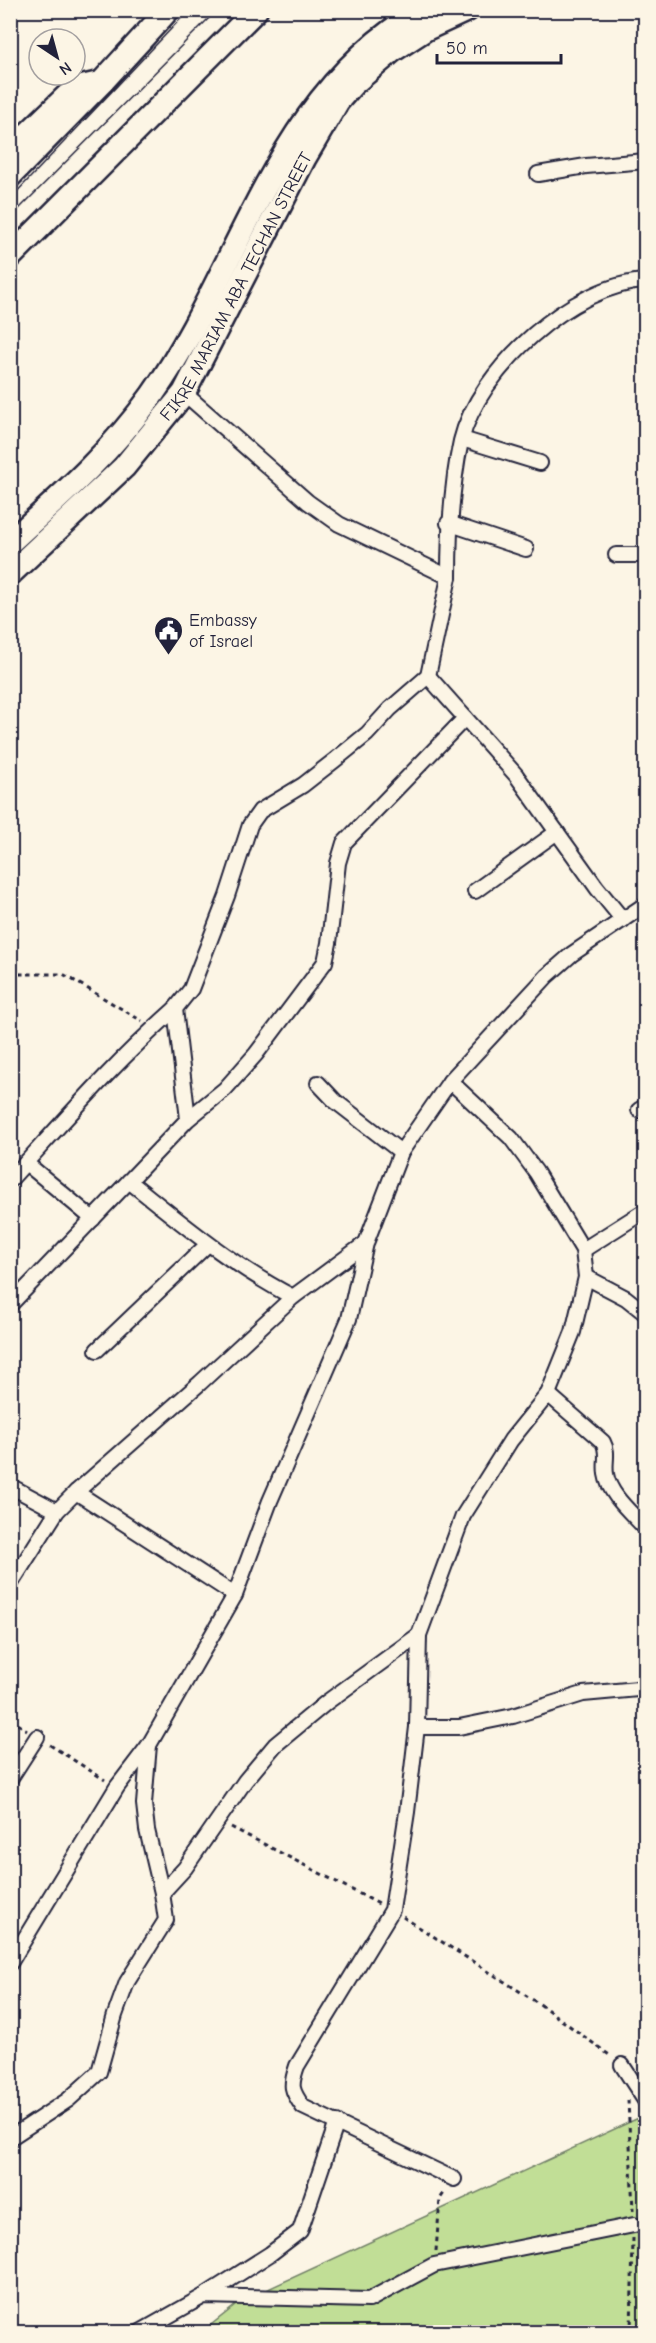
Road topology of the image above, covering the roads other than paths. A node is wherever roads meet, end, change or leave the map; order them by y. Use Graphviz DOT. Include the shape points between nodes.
graph roads {
  1 [pos="168,10"];
  2 [pos="256,10"];
  3 [pos="423,10"];
  4 [pos="467,10"];
  5 [pos="102,82"];
  6 [pos="10,151"];
  7 [pos="645,161"];
  8 [pos="538,174"];
  9 [pos="10,176"];
  10 [pos="10,257"];
  11 [pos="645,281"];
  12 [pos="184,393"];
  13 [pos="148,399"];
  14 [pos="167,415"];
  15 [pos="462,439"];
  16 [pos="540,463"];
  17 [pos="448,523"];
  18 [pos="10,542"];
  19 [pos="526,549"];
  20 [pos="616,555"];
  21 [pos="645,555"];
  22 [pos="10,574"];
  23 [pos="450,577"];
  24 [pos="428,676"];
  25 [pos="465,718"];
  26 [pos="557,832"];
  27 [pos="475,891"];
  28 [pos="645,904"];
  29 [pos="622,920"];
  30 [pos="175,1010"];
  31 [pos="450,1081"];
  32 [pos="318,1083"];
  33 [pos="188,1119"];
  34 [pos="401,1152"];
  35 [pos="26,1164"];
  36 [pos="10,1180"];
  37 [pos="129,1181"];
  38 [pos="645,1210"];
  39 [pos="93,1220"];
  40 [pos="366,1243"];
  41 [pos="208,1244"];
  42 [pos="583,1250"];
  43 [pos="586,1277"];
  44 [pos="293,1297"];
  45 [pos="10,1305"];
  46 [pos="645,1314"];
  47 [pos="97,1350"];
  48 [pos="548,1394"];
  49 [pos="10,1486"];
  50 [pos="76,1492"];
  51 [pos="57,1511"];
  52 [pos="645,1528"];
  53 [pos="10,1585"];
  54 [pos="235,1595"];
  55 [pos="419,1635"];
  56 [pos="645,1684"];
  57 [pos="417,1727"];
  58 [pos="37,1737"];
  59 [pos="149,1745"];
  60 [pos="10,1779"];
  61 [pos="162,1893"];
  62 [pos="10,1963"];
  63 [pos="622,2065"];
  64 [pos="645,2102"];
  65 [pos="337,2122"];
  66 [pos="10,2138"];
  67 [pos="454,2179"];
  68 [pos="634,2225"];
  69 [pos="204,2296"];
  70 [pos="140,2332"];
  1 -- 5 [label="main road"];
  2 -- 10 [label="main road"];
  3 -- 13 [label="main road, FIKRE MARIAM ABA TECHAN STREET" via="353,63 289,144 194,328"];
  4 -- 12 [label="main road, FIKRE MARIAM ABA TECHAN STREET" via="392,51 338,101 304,159"];
  5 -- 6 [label="main road" via="68,95"];
  5 -- 9 [label="main road"];
  7 -- 8 [label="street"];
  11 -- 15 [label="street" via="608,288 553,318 490,380"];
  12 -- 14 [label="main road, FIKRE MARIAM ABA TECHAN STREET"];
  12 -- 23 [label="street" via="308,502 339,524"];
  13 -- 14 [label="main road"];
  13 -- 18 [label="main road, FIKRE MARIAM ABA TECHAN STREET" via="84,476"];
  14 -- 22 [label="main road, FIKRE MARIAM ABA TECHAN STREET" via="124,467"];
  15 -- 16 [label="street"];
  15 -- 17 [label="street"];
  17 -- 19 [label="street"];
  17 -- 23 [label="street"];
  20 -- 21 [label="street"];
  23 -- 24 [label="street"];
  24 -- 25 [label="street"];
  24 -- 30 [label="street" via="335,760 260,811 250,825 191,989"];
  25 -- 26 [label="street" via="516,775"];
  25 -- 33 [label="street" via="344,843 325,962 256,1054 225,1089"];
  26 -- 27 [label="street"];
  26 -- 29 [label="street"];
  28 -- 29 [label="street"];
  29 -- 31 [label="street" via="547,976"];
  30 -- 33 [label="street"];
  30 -- 35 [label="street" via="76,1106"];
  31 -- 34 [label="street"];
  31 -- 42 [label="street" via="511,1138"];
  32 -- 34 [label="street"];
  33 -- 37 [label="street"];
  34 -- 40 [label="street"];
  35 -- 36 [label="street"];
  35 -- 39 [label="street"];
  37 -- 39 [label="street"];
  37 -- 41 [label="street"];
  38 -- 42 [label="street"];
  39 -- 45 [label="street"];
  40 -- 44 [label="street"];
  40 -- 54 [label="street" via="349,1319 270,1501"];
  41 -- 44 [label="street"];
  41 -- 47 [label="street"];
  42 -- 43 [label="street"];
  43 -- 46 [label="street" via="626,1298"];
  43 -- 48 [label="street" via="573,1332"];
  44 -- 50 [label="street"];
  48 -- 52 [label="street" via="603,1442 609,1485"];
  48 -- 55 [label="street" via="511,1440 463,1516"];
  49 -- 51 [label="street"];
  50 -- 51 [label="street"];
  50 -- 54 [label="street"];
  51 -- 53 [label="street"];
  54 -- 59 [label="street"];
  55 -- 57 [label="street"];
  55 -- 61 [label="street" via="275,1745 185,1868"];
  56 -- 57 [label="street" via="638,1689 583,1694 513,1716 459,1727"];
  57 -- 65 [label="street" via="392,1910 297,2066 292,2082 294,2094 303,2107"];
  58 -- 60 [label="street"];
  59 -- 61 [label="street" via="144,1804"];
  59 -- 62 [label="street" via="117,1787"];
  61 -- 66 [label="street" via="166,1920 127,1982 99,2072 68,2100"];
  63 -- 64 [label="street"];
  65 -- 67 [label="street"];
  65 -- 69 [label="street" via="300,2231"];
  68 -- 69 [label="street" via="434,2265 369,2300"];
  69 -- 70 [label="street"];
}
